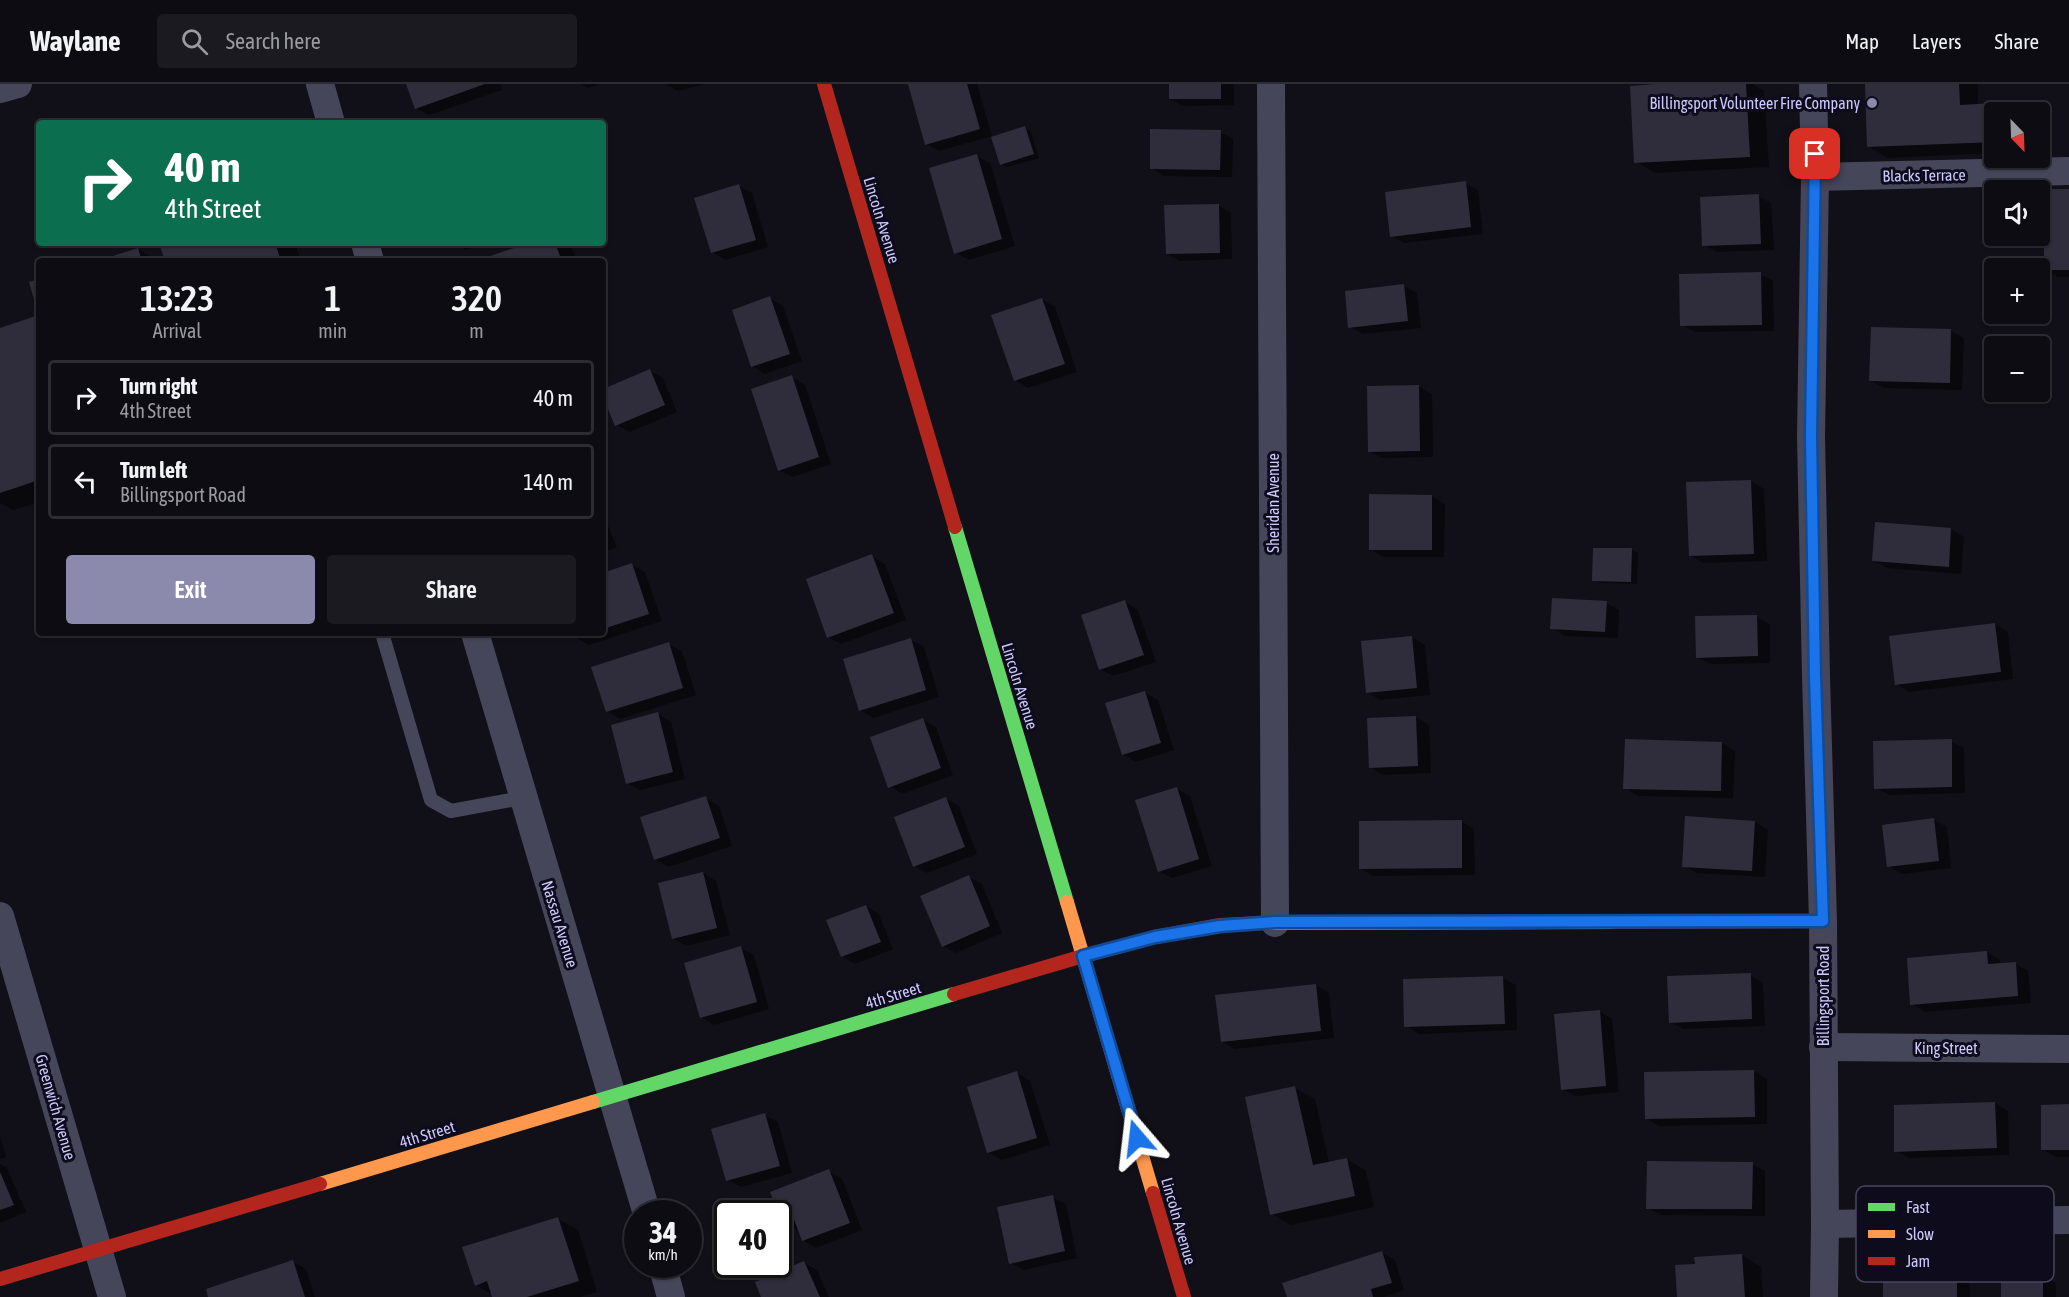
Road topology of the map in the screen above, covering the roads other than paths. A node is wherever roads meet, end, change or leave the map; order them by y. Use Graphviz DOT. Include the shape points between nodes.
graph roads {
  1 [pos="18,84"];
  2 [pos="320,84"];
  3 [pos="824,84"];
  4 [pos="1271,84"];
  5 [pos="1813,84"];
  6 [pos="0,89"];
  7 [pos="330,120"];
  8 [pos="2069,171"];
  9 [pos="1815,177"];
  10 [pos="383,636"];
  11 [pos="476,636"];
  12 [pos="522,798"];
  13 [pos="0,916"];
  14 [pos="1823,921"];
  15 [pos="1275,922"];
  16 [pos="1083,956"];
  17 [pos="1823,1047"];
  18 [pos="2069,1049"];
  19 [pos="612,1096"];
  20 [pos="642,1200"];
  21 [pos="2054,1220"];
  22 [pos="2069,1220"];
  23 [pos="1856,1223"];
  24 [pos="1825,1224"];
  25 [pos="98,1249"];
  26 [pos="0,1278"];
  27 [pos="666,1278"];
  28 [pos="112,1297"];
  29 [pos="671,1297"];
  30 [pos="1184,1297"];
  31 [pos="1824,1297"];
  1 -- 6 [label="street"];
  2 -- 7 [label="street"];
  3 -- 16 [label="street, Lincoln Avenue"];
  4 -- 15 [label="street, Sheridan Avenue"];
  5 -- 9 [label="street, Billingsport Road"];
  8 -- 9 [label="street, Blacks Terrace"];
  9 -- 14 [label="street, Billingsport Road" via="1811,437"];
  10 -- 12 [label="lane" via="431,800 451,811"];
  11 -- 12 [label="street, Nassau Avenue"];
  12 -- 19 [label="street, Nassau Avenue"];
  13 -- 25 [label="street, Greenwich Avenue"];
  14 -- 15 [label="street, 4th Street"];
  14 -- 17 [label="street, Billingsport Road"];
  15 -- 16 [label="street, 4th Street" via="1209,927"];
  16 -- 19 [label="street, 4th Street"];
  16 -- 30 [label="street, Lincoln Avenue"];
  17 -- 18 [label="street, King Street"];
  17 -- 24 [label="street, Billingsport Road"];
  19 -- 20 [label="street, Nassau Avenue"];
  19 -- 25 [label="street, 4th Street"];
  21 -- 22 [label="street"];
  23 -- 24 [label="street"];
  24 -- 31 [label="street, Billingsport Road"];
  25 -- 26 [label="street, 4th Street"];
  25 -- 28 [label="street, Greenwich Avenue"];
  27 -- 29 [label="street"];
}
